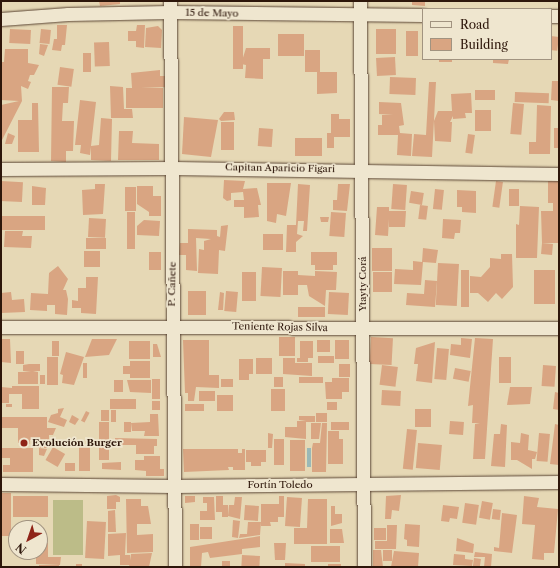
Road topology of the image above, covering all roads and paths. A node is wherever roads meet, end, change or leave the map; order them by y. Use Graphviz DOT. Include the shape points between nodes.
graph roads {
  1 [pos="360,1"];
  2 [pos="170,7"];
  3 [pos="360,15"];
  4 [pos="422,15"];
  5 [pos="1,20"];
  6 [pos="173,168"];
  7 [pos="1,169"];
  8 [pos="363,169"];
  9 [pos="559,174"];
  10 [pos="171,326"];
  11 [pos="1,327"];
  12 [pos="363,328"];
  13 [pos="559,328"];
  14 [pos="559,482"];
  15 [pos="1,484"];
  16 [pos="364,485"];
  17 [pos="173,486"];
  18 [pos="175,567"];
  19 [pos="364,567"];
  1 -- 3 [label="street, Ytayty Corá"];
  2 -- 3 [label="street, 15 de Mayo"];
  2 -- 5 [label="street, 15 de Mayo"];
  2 -- 6 [label="street, P. Cañete"];
  3 -- 4 [label="street, 15 de Mayo"];
  3 -- 8 [label="street, Ytayty Corá"];
  6 -- 7 [label="street, Capitan Aparicio Figari"];
  6 -- 8 [label="street, Capitan Aparicio Figari"];
  6 -- 10 [label="street, P. Cañete"];
  8 -- 9 [label="street, Capitan Aparicio Figari"];
  8 -- 12 [label="street, Ytayty Corá"];
  10 -- 11 [label="street, Teniente Rojas Silva"];
  10 -- 12 [label="street, Teniente Rojas Silva"];
  10 -- 17 [label="street, P. Cañete"];
  12 -- 13 [label="street, Teniente Rojas Silva"];
  12 -- 16 [label="street, Ytayty Corá"];
  14 -- 16 [label="street, Fortín Toledo"];
  15 -- 17 [label="street, Fortín Toledo"];
  16 -- 17 [label="street, Fortín Toledo"];
  16 -- 19 [label="street, Ytayty Corá"];
  17 -- 18 [label="street, P. Cañete"];
}
